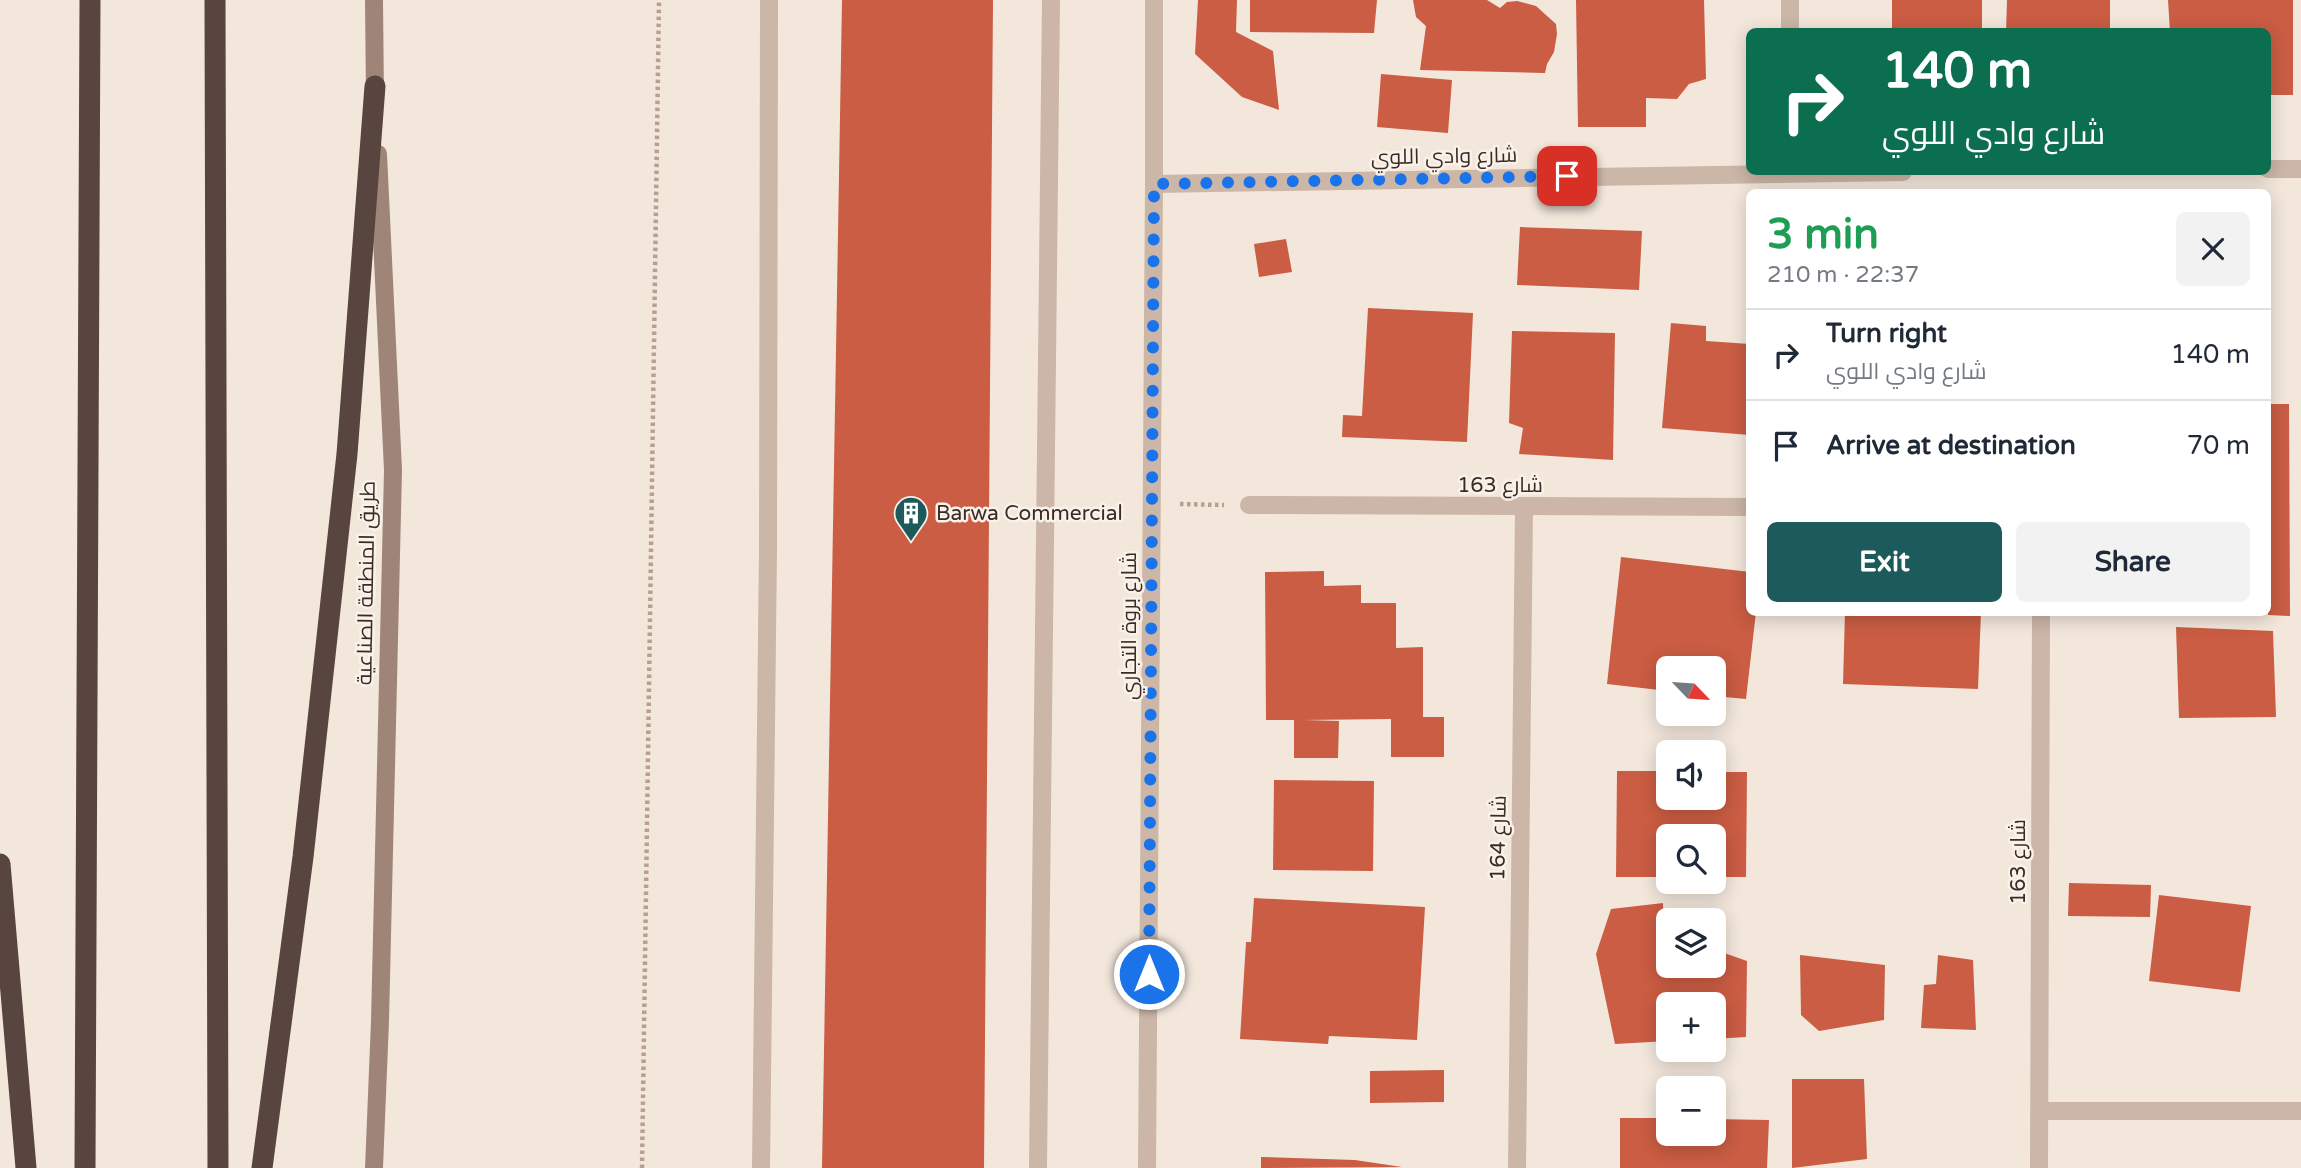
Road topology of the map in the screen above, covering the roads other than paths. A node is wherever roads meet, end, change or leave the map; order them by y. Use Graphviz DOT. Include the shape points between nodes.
graph roads {
  1 [pos="90,0"];
  2 [pos="215,0"];
  3 [pos="374,0"];
  4 [pos="769,0"];
  5 [pos="1051,0"];
  6 [pos="1154,0"];
  7 [pos="1790,0"];
  8 [pos="1790,28"];
  9 [pos="374,86"];
  10 [pos="2271,169"];
  11 [pos="2301,169"];
  12 [pos="1746,173"];
  13 [pos="1154,184"];
  14 [pos="1249,505"];
  15 [pos="1746,507"];
  16 [pos="1524,508"];
  17 [pos="2040,616"];
  18 [pos="0,864"];
  19 [pos="2040,1111"];
  20 [pos="2301,1111"];
  21 [pos="26,1168"];
  22 [pos="85,1168"];
  23 [pos="218,1168"];
  24 [pos="262,1168"];
  25 [pos="374,1168"];
  26 [pos="761,1168"];
  27 [pos="1038,1168"];
  28 [pos="1147,1168"];
  29 [pos="1517,1168"];
  30 [pos="2039,1168"];
  1 -- 22 [label="highway"];
  2 -- 23 [label="highway"];
  3 -- 9 [label="street, طريق المنطقة الصناعية"];
  4 -- 26 [label="street"];
  5 -- 27 [label="street"];
  6 -- 13 [label="street, شارع بروة التجاري"];
  7 -- 8 [label="street"];
  9 -- 24 [label="highway" via="347,454 303,857"];
  9 -- 25 [label="street, طريق المنطقة الصناعية" via="393,470"];
  10 -- 11 [label="street"];
  12 -- 13 [label="street, شارع وادي اللوي"];
  13 -- 28 [label="street, شارع بروة التجاري"];
  14 -- 16 [label="street, شارع 163"];
  15 -- 16 [label="street, شارع 163"];
  16 -- 29 [label="street, شارع 164"];
  17 -- 19 [label="street, شارع 163"];
  18 -- 21 [label="highway"];
  19 -- 20 [label="street"];
  19 -- 30 [label="street, شارع 163"];
}
